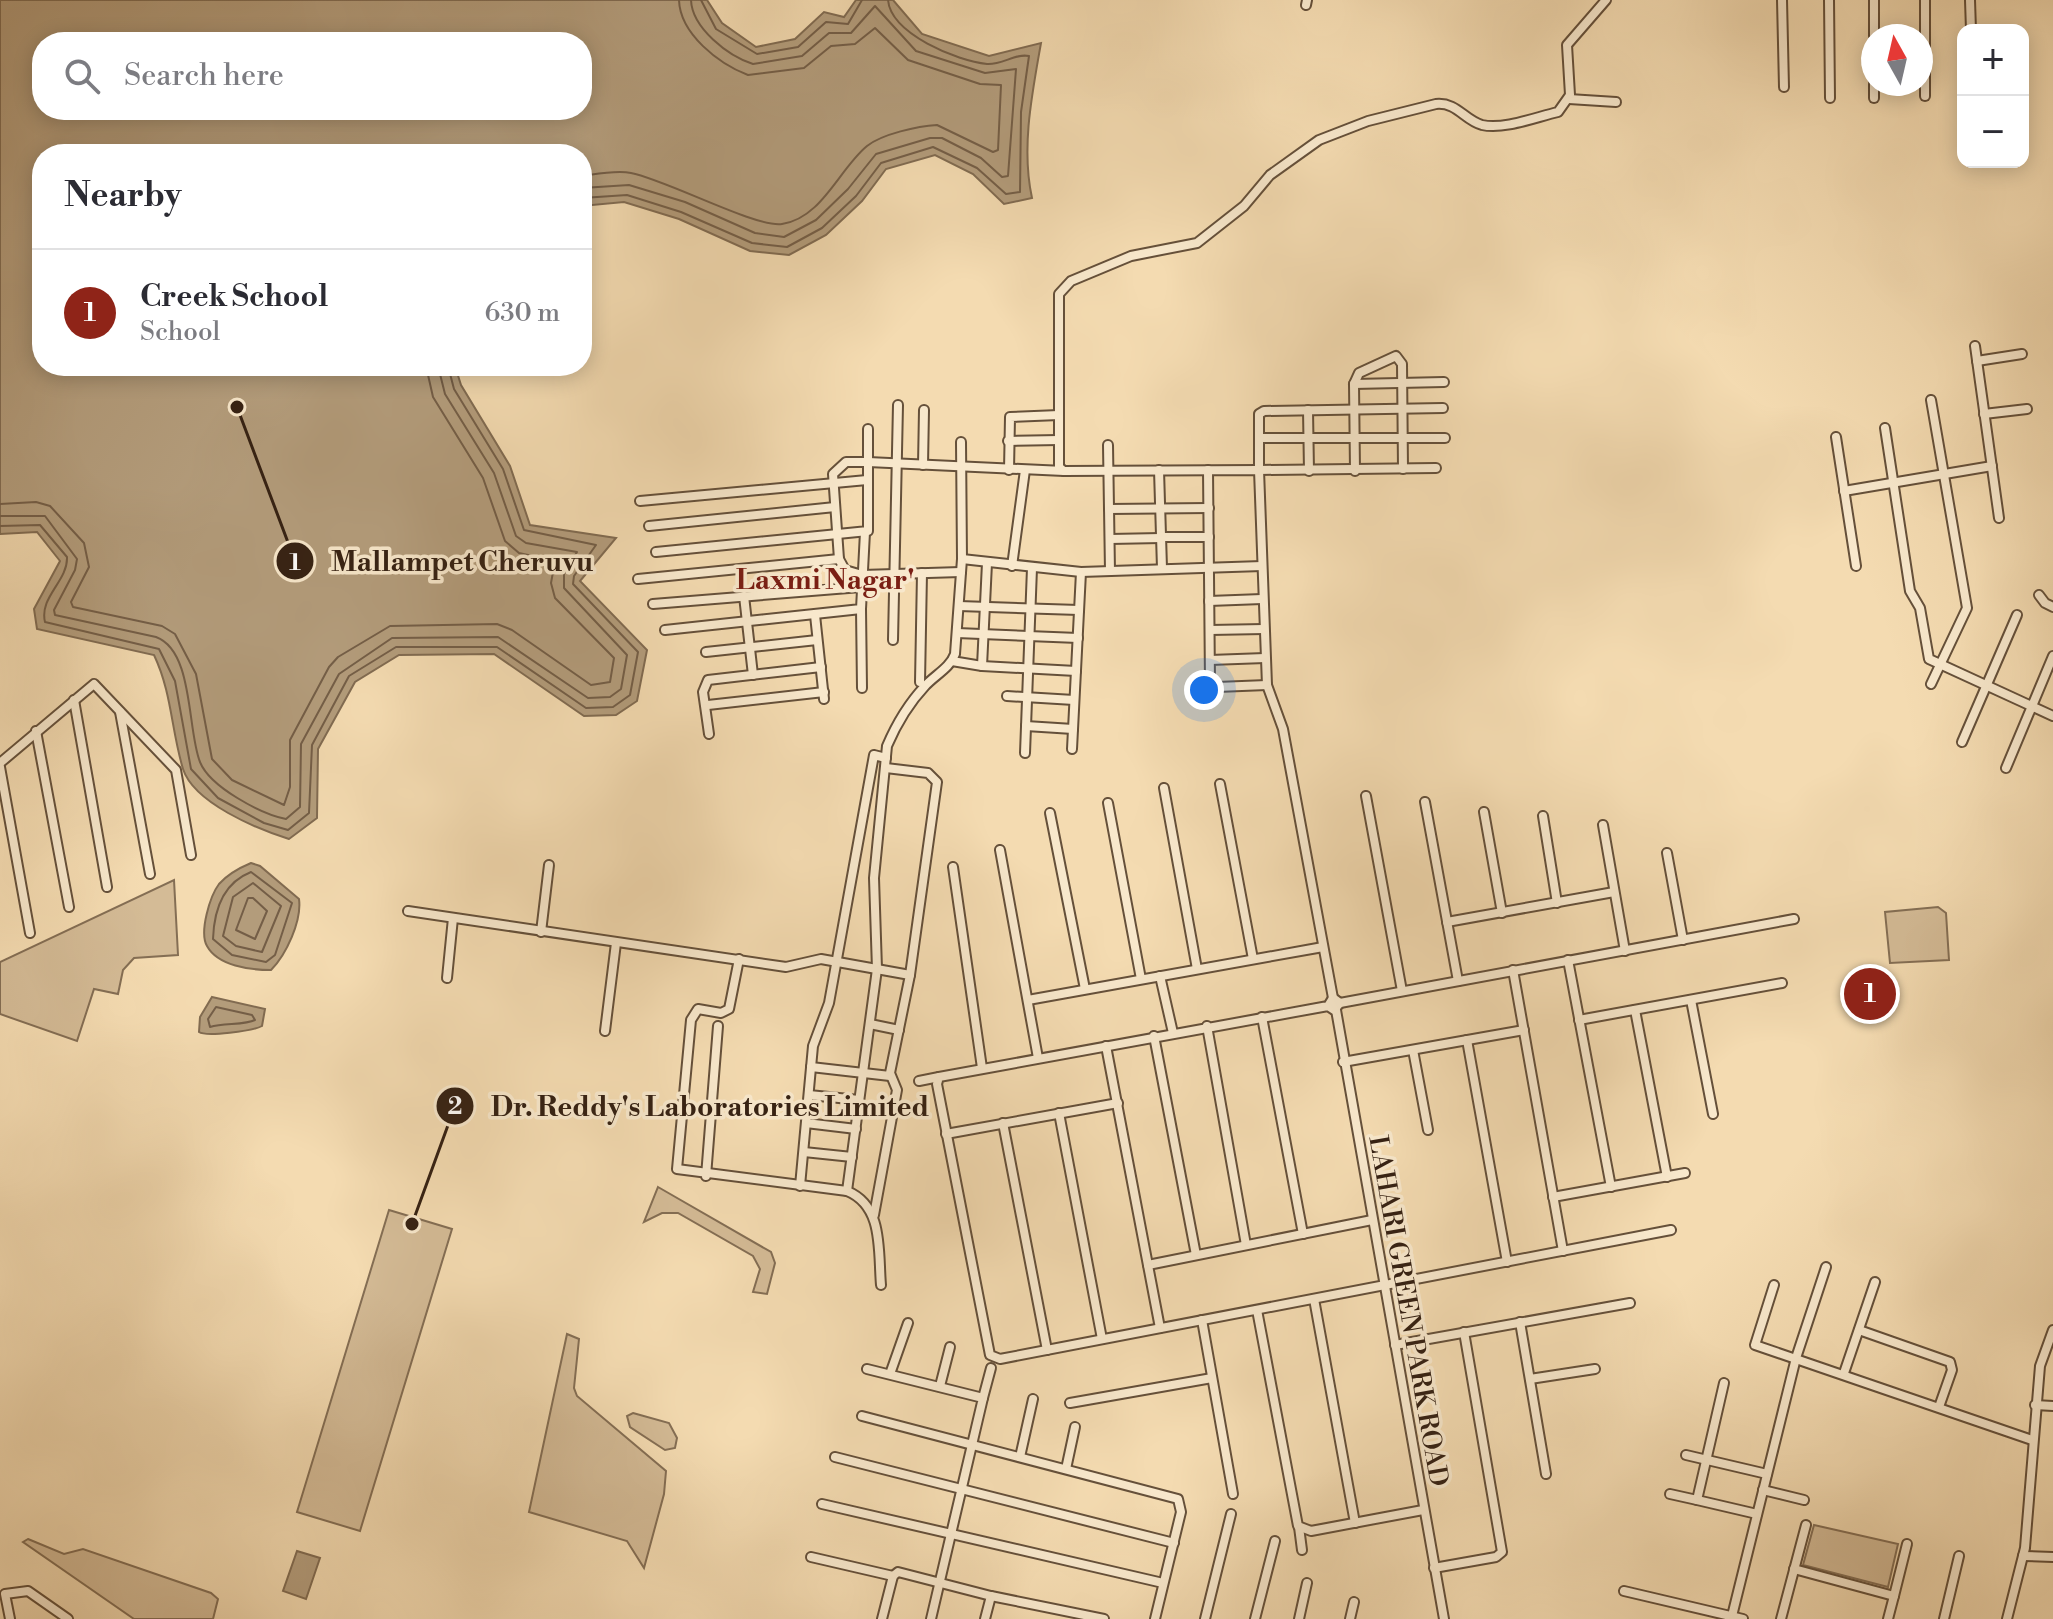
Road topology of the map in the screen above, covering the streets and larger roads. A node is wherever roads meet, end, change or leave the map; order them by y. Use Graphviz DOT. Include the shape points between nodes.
graph roads {
  1 [pos="1606,0"];
  2 [pos="1782,0"];
  3 [pos="1829,0"];
  4 [pos="1874,0"];
  5 [pos="1925,0"];
  6 [pos="1970,0"];
  7 [pos="1874,24"];
  8 [pos="1925,24"];
  9 [pos="1971,24"];
  10 [pos="1784,87"];
  11 [pos="1830,98"];
  12 [pos="1569,99"];
  13 [pos="1616,102"];
  14 [pos="1975,346"];
  15 [pos="2022,354"];
  16 [pos="1977,361"];
  17 [pos="1444,382"];
  18 [pos="1402,383"];
  19 [pos="1354,384"];
  20 [pos="1931,400"];
  21 [pos="898,405"];
  22 [pos="1402,408"];
  23 [pos="1443,408"];
  24 [pos="1354,409"];
  25 [pos="2027,409"];
  26 [pos="924,410"];
  27 [pos="1308,410"];
  28 [pos="1984,414"];
  29 [pos="1059,415"];
  30 [pos="1885,428"];
  31 [pos="868,429"];
  32 [pos="1836,437"];
  33 [pos="1259,438"];
  34 [pos="1309,438"];
  35 [pos="1355,438"];
  36 [pos="1402,438"];
  37 [pos="1445,438"];
  38 [pos="1059,440"];
  39 [pos="1008,441"];
  40 [pos="961,442"];
  41 [pos="1108,445"];
  42 [pos="868,462"];
  43 [pos="895,464"];
  44 [pos="923,465"];
  45 [pos="961,466"];
  46 [pos="1992,466"];
  47 [pos="1436,468"];
  48 [pos="1109,469"];
  49 [pos="1403,469"];
  50 [pos="1009,470"];
  51 [pos="1025,470"];
  52 [pos="1159,470"];
  53 [pos="1208,470"];
  54 [pos="1259,470"];
  55 [pos="1064,471"];
  56 [pos="1309,471"];
  57 [pos="1355,471"];
  58 [pos="1942,474"];
  59 [pos="867,480"];
  60 [pos="1893,482"];
  61 [pos="833,483"];
  62 [pos="1844,491"];
  63 [pos="640,501"];
  64 [pos="835,507"];
  65 [pos="1160,508"];
  66 [pos="1209,508"];
  67 [pos="1109,509"];
  68 [pos="1999,518"];
  69 [pos="649,526"];
  70 [pos="865,532"];
  71 [pos="837,534"];
  72 [pos="1161,537"];
  73 [pos="1209,537"];
  74 [pos="1110,539"];
  75 [pos="656,552"];
  76 [pos="839,559"];
  77 [pos="962,559"];
  78 [pos="987,563"];
  79 [pos="1012,566"];
  80 [pos="1262,566"];
  81 [pos="1856,566"];
  82 [pos="1209,567"];
  83 [pos="1032,568"];
  84 [pos="1162,568"];
  85 [pos="1110,571"];
  86 [pos="961,572"];
  87 [pos="1081,572"];
  88 [pos="894,573"];
  89 [pos="922,573"];
  90 [pos="862,575"];
  91 [pos="638,579"];
  92 [pos="861,587"];
  93 [pos="2039,595"];
  94 [pos="744,596"];
  95 [pos="1262,599"];
  96 [pos="1209,601"];
  97 [pos="653,604"];
  98 [pos="959,606"];
  99 [pos="985,607"];
  100 [pos="2053,607"];
  101 [pos="861,609"];
  102 [pos="1031,609"];
  103 [pos="1079,610"];
  104 [pos="815,615"];
  105 [pos="2017,615"];
  106 [pos="747,622"];
  107 [pos="1264,629"];
  108 [pos="665,630"];
  109 [pos="1210,630"];
  110 [pos="957,633"];
  111 [pos="984,635"];
  112 [pos="1030,636"];
  113 [pos="1078,638"];
  114 [pos="817,640"];
  115 [pos="893,640"];
  116 [pos="750,647"];
  117 [pos="706,652"];
  118 [pos="2053,656"];
  119 [pos="1265,658"];
  120 [pos="1210,660"];
  121 [pos="952,661"];
  122 [pos="982,666"];
  123 [pos="821,667"];
  124 [pos="1939,667"];
  125 [pos="1028,668"];
  126 [pos="1076,671"];
  127 [pos="753,675"];
  128 [pos="920,682"];
  129 [pos="1931,684"];
  130 [pos="1267,685"];
  131 [pos="862,688"];
  132 [pos="1985,688"];
  133 [pos="1007,696"];
  134 [pos="1027,698"];
  135 [pos="74,700"];
  136 [pos="1074,700"];
  137 [pos="708,705"];
  138 [pos="2031,706"];
  139 [pos="120,711"];
  140 [pos="2053,716"];
  141 [pos="1026,726"];
  142 [pos="1073,729"];
  143 [pos="36,731"];
  144 [pos="709,734"];
  145 [pos="1962,742"];
  146 [pos="1072,749"];
  147 [pos="1025,753"];
  148 [pos="886,758"];
  149 [pos="0,765"];
  150 [pos="886,768"];
  151 [pos="2006,768"];
  152 [pos="1220,784"];
  153 [pos="1164,788"];
  154 [pos="1366,796"];
  155 [pos="1425,802"];
  156 [pos="1108,803"];
  157 [pos="1484,812"];
  158 [pos="1050,813"];
  159 [pos="1543,816"];
  160 [pos="1603,825"];
  161 [pos="1000,850"];
  162 [pos="1667,853"];
  163 [pos="191,855"];
  164 [pos="549,865"];
  165 [pos="953,867"];
  166 [pos="150,874"];
  167 [pos="107,887"];
  168 [pos="1614,892"];
  169 [pos="1557,903"];
  170 [pos="69,907"];
  171 [pos="408,911"];
  172 [pos="1502,913"];
  173 [pos="453,918"];
  174 [pos="1794,919"];
  175 [pos="1447,922"];
  176 [pos="541,932"];
  177 [pos="30,933"];
  178 [pos="1683,940"];
  179 [pos="616,943"];
  180 [pos="1323,947"];
  181 [pos="1625,951"];
  182 [pos="739,959"];
  183 [pos="1253,959"];
  184 [pos="1568,960"];
  185 [pos="835,962"];
  186 [pos="877,969"];
  187 [pos="1197,969"];
  188 [pos="1513,970"];
  189 [pos="910,975"];
  190 [pos="1160,976"];
  191 [pos="447,978"];
  192 [pos="1141,979"];
  193 [pos="1458,981"];
  194 [pos="1782,983"];
  195 [pos="1085,989"];
  196 [pos="1402,991"];
  197 [pos="1028,1000"];
  198 [pos="1691,1000"];
  199 [pos="1334,1004"];
  200 [pos="1635,1010"];
  201 [pos="1262,1017"];
  202 [pos="1579,1020"];
  203 [pos="870,1024"];
  204 [pos="718,1026"];
  205 [pos="1207,1026"];
  206 [pos="899,1030"];
  207 [pos="1524,1030"];
  208 [pos="605,1031"];
  209 [pos="1173,1033"];
  210 [pos="1154,1036"];
  211 [pos="1467,1040"];
  212 [pos="1106,1046"];
  213 [pos="1413,1050"];
  214 [pos="1038,1058"];
  215 [pos="1343,1062"];
  216 [pos="811,1067"];
  217 [pos="982,1068"];
  218 [pos="863,1072"];
  219 [pos="890,1076"];
  220 [pos="939,1077"];
  221 [pos="919,1081"];
  222 [pos="809,1095"];
  223 [pos="859,1100"];
  224 [pos="1118,1103"];
  225 [pos="1059,1113"];
  226 [pos="1713,1114"];
  227 [pos="806,1123"];
  228 [pos="1003,1123"];
  229 [pos="856,1129"];
  230 [pos="1428,1130"];
  231 [pos="946,1134"];
  232 [pos="804,1152"];
  233 [pos="852,1157"];
  234 [pos="1685,1173"];
  235 [pos="706,1176"];
  236 [pos="1667,1177"];
  237 [pos="800,1186"];
  238 [pos="1611,1187"];
  239 [pos="847,1191"];
  240 [pos="1553,1197"];
  241 [pos="874,1215"];
  242 [pos="1372,1220"];
  243 [pos="1671,1230"];
  244 [pos="1303,1234"];
  245 [pos="1246,1245"];
  246 [pos="1563,1251"];
  247 [pos="1196,1255"];
  248 [pos="1507,1262"];
  249 [pos="1148,1265"];
  250 [pos="1826,1267"];
  251 [pos="1875,1282"];
  252 [pos="881,1285"];
  253 [pos="1384,1285"];
  254 [pos="1774,1285"];
  255 [pos="1314,1299"];
  256 [pos="1630,1303"];
  257 [pos="1257,1310"];
  258 [pos="1202,1320"];
  259 [pos="1520,1322"];
  260 [pos="908,1323"];
  261 [pos="1160,1328"];
  262 [pos="1859,1330"];
  263 [pos="2053,1330"];
  264 [pos="1464,1332"];
  265 [pos="1102,1339"];
  266 [pos="1395,1345"];
  267 [pos="950,1347"];
  268 [pos="1047,1350"];
  269 [pos="1796,1358"];
  270 [pos="991,1368"];
  271 [pos="867,1369"];
  272 [pos="1595,1369"];
  273 [pos="1844,1373"];
  274 [pos="890,1374"];
  275 [pos="1212,1378"];
  276 [pos="1530,1379"];
  277 [pos="1724,1383"];
  278 [pos="940,1386"];
  279 [pos="983,1398"];
  280 [pos="1033,1399"];
  281 [pos="1070,1403"];
  282 [pos="2035,1405"];
  283 [pos="2053,1406"];
  284 [pos="1939,1407"];
  285 [pos="862,1416"];
  286 [pos="1075,1427"];
  287 [pos="2032,1440"];
  288 [pos="973,1445"];
  289 [pos="1686,1455"];
  290 [pos="835,1457"];
  291 [pos="1020,1457"];
  292 [pos="1706,1460"];
  293 [pos="1066,1469"];
  294 [pos="1546,1474"];
  295 [pos="1767,1474"];
  296 [pos="962,1489"];
  297 [pos="1763,1490"];
  298 [pos="1233,1494"];
  299 [pos="1670,1494"];
  300 [pos="1697,1500"];
  301 [pos="1804,1500"];
  302 [pos="822,1504"];
  303 [pos="1423,1510"];
  304 [pos="1231,1514"];
  305 [pos="1757,1514"];
  306 [pos="1355,1523"];
  307 [pos="1806,1525"];
  308 [pos="1298,1526"];
  309 [pos="951,1534"];
  310 [pos="1275,1541"];
  311 [pos="1174,1543"];
  312 [pos="1907,1544"];
  313 [pos="1302,1550"];
  314 [pos="1959,1556"];
  315 [pos="2023,1556"];
  316 [pos="811,1557"];
  317 [pos="2053,1557"];
  318 [pos="1434,1568"];
  319 [pos="1794,1569"];
  320 [pos="893,1576"];
  321 [pos="939,1582"];
  322 [pos="1163,1583"];
  323 [pos="1307,1583"];
  324 [pos="1624,1591"];
  325 [pos="991,1596"];
  326 [pos="1894,1596"];
  327 [pos="1354,1602"];
  328 [pos="1732,1616"];
  329 [pos="10,1619"];
  330 [pos="68,1619"];
  331 [pos="882,1619"];
  332 [pos="931,1619"];
  333 [pos="985,1619"];
  334 [pos="1104,1619"];
  335 [pos="1155,1619"];
  336 [pos="1205,1619"];
  337 [pos="1255,1619"];
  338 [pos="1299,1619"];
  339 [pos="1350,1619"];
  340 [pos="1444,1619"];
  341 [pos="1743,1619"];
  342 [pos="1781,1619"];
  343 [pos="1888,1619"];
  344 [pos="1944,1619"];
  345 [pos="2007,1619"];
  1 -- 12 [label="street" via="1567,45"];
  2 -- 10 [label="street"];
  3 -- 11 [label="street"];
  4 -- 7 [label="street"];
  5 -- 8 [label="street"];
  6 -- 9 [label="street"];
  12 -- 13 [label="street"];
  12 -- 29 [label="street" via="1558,112 1499,125 1479,124 1445,103 1343,129 1283,164 1239,211 1192,246 1131,256 1064,285 1059,294"];
  14 -- 16 [label="street"];
  15 -- 16 [label="street"];
  16 -- 28 [label="street"];
  17 -- 18 [label="street"];
  18 -- 19 [label="street"];
  18 -- 19 [label="street" via="1402,364 1396,356 1359,373"];
  18 -- 22 [label="street"];
  19 -- 24 [label="street"];
  20 -- 58 [label="street"];
  21 -- 43 [label="street"];
  22 -- 23 [label="street"];
  22 -- 24 [label="street"];
  22 -- 36 [label="street"];
  24 -- 27 [label="street"];
  24 -- 35 [label="street"];
  25 -- 28 [label="street"];
  26 -- 44 [label="street"];
  27 -- 33 [label="street" via="1261,413"];
  27 -- 34 [label="street"];
  28 -- 46 [label="street"];
  29 -- 38 [label="street"];
  29 -- 39 [label="street" via="1013,415"];
  30 -- 60 [label="street"];
  31 -- 42 [label="street"];
  32 -- 62 [label="street"];
  33 -- 34 [label="street"];
  33 -- 54 [label="street, LAHARI GREEN PARK ROAD"];
  34 -- 35 [label="street"];
  34 -- 56 [label="street"];
  35 -- 36 [label="street"];
  35 -- 57 [label="street"];
  36 -- 37 [label="street"];
  36 -- 49 [label="street"];
  38 -- 39 [label="street"];
  38 -- 55 [label="street" via="1059,467"];
  39 -- 50 [label="street"];
  40 -- 45 [label="street"];
  41 -- 48 [label="street"];
  42 -- 43 [label="street"];
  42 -- 59 [label="street"];
  42 -- 61 [label="street" via="846,462 833,474"];
  43 -- 44 [label="street"];
  43 -- 88 [label="street"];
  44 -- 45 [label="street"];
  45 -- 50 [label="street"];
  45 -- 77 [label="street"];
  46 -- 58 [label="street"];
  46 -- 68 [label="street"];
  47 -- 49 [label="street"];
  48 -- 52 [label="street"];
  48 -- 55 [label="street"];
  48 -- 67 [label="street"];
  49 -- 57 [label="street"];
  50 -- 51 [label="street"];
  51 -- 55 [label="street"];
  51 -- 79 [label="street"];
  52 -- 53 [label="street"];
  52 -- 65 [label="street"];
  53 -- 54 [label="street"];
  53 -- 66 [label="street"];
  54 -- 56 [label="street"];
  54 -- 80 [label="street, LAHARI GREEN PARK ROAD"];
  56 -- 57 [label="street"];
  58 -- 60 [label="street"];
  58 -- 124 [label="street" via="1967,608"];
  59 -- 61 [label="street"];
  59 -- 70 [label="street" via="870,526"];
  60 -- 62 [label="street"];
  60 -- 124 [label="street" via="1910,591 1920,608 1927,656"];
  61 -- 63 [label="street"];
  61 -- 64 [label="street"];
  62 -- 81 [label="street"];
  64 -- 69 [label="street"];
  64 -- 71 [label="street"];
  65 -- 66 [label="street"];
  65 -- 67 [label="street"];
  65 -- 72 [label="street"];
  66 -- 73 [label="street"];
  67 -- 74 [label="street"];
  70 -- 71 [label="street"];
  70 -- 90 [label="street"];
  71 -- 75 [label="street"];
  71 -- 76 [label="street"];
  72 -- 73 [label="street"];
  72 -- 74 [label="street"];
  72 -- 84 [label="street"];
  73 -- 82 [label="street"];
  74 -- 85 [label="street"];
  76 -- 90 [label="street" via="845,570"];
  76 -- 91 [label="street"];
  77 -- 78 [label="street"];
  77 -- 86 [label="street"];
  78 -- 79 [label="street"];
  78 -- 99 [label="street"];
  79 -- 83 [label="street"];
  80 -- 82 [label="street"];
  80 -- 95 [label="street, LAHARI GREEN PARK ROAD"];
  82 -- 84 [label="street"];
  82 -- 96 [label="street"];
  83 -- 87 [label="street"];
  83 -- 102 [label="street"];
  84 -- 85 [label="street"];
  85 -- 87 [label="street"];
  86 -- 89 [label="street"];
  86 -- 98 [label="street"];
  87 -- 103 [label="street"];
  88 -- 89 [label="street"];
  88 -- 90 [label="street"];
  88 -- 115 [label="street"];
  89 -- 128 [label="street"];
  90 -- 92 [label="street"];
  92 -- 94 [label="street"];
  92 -- 101 [label="street"];
  93 -- 100 [label="street"];
  94 -- 97 [label="street"];
  94 -- 106 [label="street"];
  95 -- 96 [label="street"];
  95 -- 107 [label="street, LAHARI GREEN PARK ROAD"];
  96 -- 109 [label="street"];
  98 -- 99 [label="street"];
  98 -- 110 [label="street"];
  99 -- 102 [label="street"];
  99 -- 111 [label="street"];
  101 -- 104 [label="street"];
  101 -- 131 [label="street"];
  102 -- 103 [label="street"];
  102 -- 112 [label="street"];
  103 -- 113 [label="street"];
  104 -- 106 [label="street"];
  104 -- 114 [label="street"];
  105 -- 132 [label="street"];
  106 -- 108 [label="street"];
  106 -- 116 [label="street"];
  107 -- 109 [label="street"];
  107 -- 119 [label="street, LAHARI GREEN PARK ROAD"];
  109 -- 120 [label="street"];
  110 -- 111 [label="street"];
  110 -- 121 [label="street"];
  111 -- 112 [label="street"];
  111 -- 122 [label="street"];
  112 -- 113 [label="street"];
  112 -- 125 [label="street"];
  113 -- 126 [label="street"];
  114 -- 116 [label="street"];
  114 -- 123 [label="street"];
  116 -- 117 [label="street"];
  116 -- 127 [label="street"];
  118 -- 138 [label="street"];
  119 -- 120 [label="street"];
  119 -- 130 [label="street, LAHARI GREEN PARK ROAD"];
  120 -- 130 [label="street" via="1214,687"];
  121 -- 122 [label="street"];
  121 -- 148 [label="street" via="924,687 895,727"];
  122 -- 125 [label="street"];
  123 -- 127 [label="street"];
  123 -- 137 [label="street" via="824,695"];
  124 -- 129 [label="street"];
  124 -- 132 [label="street"];
  125 -- 126 [label="street"];
  125 -- 134 [label="street"];
  126 -- 136 [label="street"];
  127 -- 137 [label="street" via="708,680 703,692"];
  130 -- 180 [label="street, LAHARI GREEN PARK ROAD" via="1283,729"];
  132 -- 138 [label="street"];
  132 -- 145 [label="street"];
  133 -- 134 [label="street"];
  134 -- 136 [label="street"];
  134 -- 141 [label="street"];
  135 -- 139 [label="street" via="94,684"];
  135 -- 143 [label="street"];
  135 -- 167 [label="street"];
  136 -- 142 [label="street"];
  137 -- 144 [label="street"];
  138 -- 140 [label="street"];
  138 -- 151 [label="street"];
  139 -- 163 [label="street" via="176,770"];
  139 -- 166 [label="street"];
  141 -- 142 [label="street"];
  141 -- 147 [label="street"];
  142 -- 146 [label="street"];
  143 -- 149 [label="street"];
  143 -- 170 [label="street"];
  148 -- 150 [label="street"];
  148 -- 185 [label="street" via="874,755"];
  149 -- 177 [label="street"];
  150 -- 186 [label="street" via="874,878"];
  150 -- 189 [label="street" via="928,773 937,782"];
  152 -- 183 [label="street"];
  153 -- 187 [label="street"];
  154 -- 196 [label="street"];
  155 -- 175 [label="street"];
  156 -- 192 [label="street"];
  157 -- 172 [label="street"];
  158 -- 195 [label="street"];
  159 -- 169 [label="street"];
  160 -- 168 [label="street"];
  161 -- 197 [label="street"];
  162 -- 178 [label="street"];
  164 -- 176 [label="street"];
  165 -- 217 [label="street"];
  168 -- 169 [label="street"];
  168 -- 181 [label="street"];
  169 -- 172 [label="street"];
  171 -- 173 [label="street"];
  172 -- 175 [label="street"];
  173 -- 176 [label="street"];
  173 -- 191 [label="street"];
  174 -- 178 [label="street"];
  175 -- 193 [label="street"];
  176 -- 179 [label="street"];
  178 -- 181 [label="street"];
  179 -- 182 [label="street"];
  179 -- 208 [label="street"];
  180 -- 183 [label="street"];
  180 -- 199 [label="street, LAHARI GREEN PARK ROAD"];
  181 -- 184 [label="street"];
  182 -- 185 [label="street" via="793,967 816,960"];
  182 -- 235 [label="street" via="729,1009 698,1009 691,1020 676,1166"];
  183 -- 187 [label="street"];
  184 -- 188 [label="street"];
  184 -- 202 [label="street"];
  185 -- 186 [label="street"];
  185 -- 216 [label="street"];
  186 -- 189 [label="street"];
  186 -- 203 [label="street"];
  187 -- 190 [label="street"];
  188 -- 193 [label="street"];
  188 -- 207 [label="street"];
  189 -- 206 [label="street"];
  190 -- 192 [label="street"];
  190 -- 209 [label="street"];
  192 -- 195 [label="street"];
  193 -- 196 [label="street"];
  194 -- 198 [label="street"];
  195 -- 197 [label="street"];
  196 -- 199 [label="street"];
  197 -- 214 [label="street"];
  198 -- 200 [label="street"];
  198 -- 226 [label="street"];
  199 -- 201 [label="street"];
  199 -- 215 [label="street, LAHARI GREEN PARK ROAD"];
  200 -- 202 [label="street"];
  200 -- 236 [label="street"];
  201 -- 205 [label="street"];
  201 -- 244 [label="street"];
  202 -- 238 [label="street"];
  203 -- 206 [label="street"];
  203 -- 218 [label="street"];
  204 -- 235 [label="street"];
  205 -- 209 [label="street"];
  205 -- 245 [label="street"];
  206 -- 219 [label="street"];
  207 -- 211 [label="street"];
  207 -- 240 [label="street"];
  209 -- 210 [label="street"];
  210 -- 212 [label="street"];
  210 -- 247 [label="street"];
  211 -- 213 [label="street"];
  211 -- 248 [label="street"];
  212 -- 214 [label="street"];
  212 -- 224 [label="street"];
  213 -- 215 [label="street"];
  213 -- 230 [label="street"];
  214 -- 217 [label="street"];
  215 -- 242 [label="street, LAHARI GREEN PARK ROAD"];
  216 -- 218 [label="street"];
  216 -- 222 [label="street"];
  217 -- 220 [label="street"];
  218 -- 219 [label="street"];
  218 -- 223 [label="street"];
  219 -- 241 [label="street" via="897,1090"];
  220 -- 221 [label="street"];
  220 -- 231 [label="street"];
  222 -- 223 [label="street"];
  222 -- 227 [label="street"];
  223 -- 229 [label="street"];
  224 -- 225 [label="street"];
  224 -- 249 [label="street"];
  225 -- 228 [label="street"];
  225 -- 265 [label="street"];
  227 -- 229 [label="street"];
  227 -- 232 [label="street"];
  228 -- 231 [label="street"];
  228 -- 268 [label="street"];
  229 -- 233 [label="street"];
  231 -- 268 [label="street" via="990,1355 1000,1359"];
  232 -- 233 [label="street"];
  232 -- 237 [label="street"];
  233 -- 239 [label="street"];
  234 -- 236 [label="street"];
  235 -- 237 [label="street"];
  236 -- 238 [label="street"];
  237 -- 239 [label="street"];
  238 -- 240 [label="street"];
  239 -- 241 [label="street" via="863,1199"];
  240 -- 246 [label="street"];
  241 -- 252 [label="street"];
  242 -- 244 [label="street"];
  242 -- 253 [label="street, LAHARI GREEN PARK ROAD"];
  243 -- 246 [label="street"];
  244 -- 245 [label="street"];
  245 -- 247 [label="street"];
  246 -- 248 [label="street"];
  247 -- 249 [label="street"];
  248 -- 253 [label="street"];
  249 -- 261 [label="street"];
  250 -- 269 [label="street"];
  251 -- 262 [label="street"];
  253 -- 255 [label="street"];
  253 -- 266 [label="street, LAHARI GREEN PARK ROAD"];
  254 -- 269 [label="street" via="1755,1345"];
  255 -- 257 [label="street"];
  255 -- 306 [label="street"];
  256 -- 259 [label="street"];
  257 -- 258 [label="street"];
  257 -- 308 [label="street"];
  258 -- 261 [label="street"];
  258 -- 275 [label="street"];
  259 -- 264 [label="street"];
  259 -- 276 [label="street"];
  260 -- 274 [label="street"];
  261 -- 265 [label="street"];
  262 -- 273 [label="street"];
  262 -- 284 [label="street" via="1950,1362"];
  263 -- 282 [label="street" via="2040,1366"];
  264 -- 266 [label="street"];
  264 -- 318 [label="street" via="1502,1552"];
  265 -- 268 [label="street"];
  266 -- 303 [label="street, LAHARI GREEN PARK ROAD"];
  267 -- 278 [label="street"];
  269 -- 273 [label="street"];
  269 -- 295 [label="street"];
  270 -- 279 [label="street"];
  271 -- 274 [label="street"];
  272 -- 276 [label="street"];
  273 -- 284 [label="street"];
  274 -- 278 [label="street"];
  275 -- 281 [label="street"];
  275 -- 298 [label="street"];
  276 -- 294 [label="street"];
  277 -- 292 [label="street"];
  278 -- 279 [label="street"];
  279 -- 288 [label="street"];
  280 -- 291 [label="street"];
  282 -- 283 [label="street"];
  282 -- 287 [label="street"];
  284 -- 287 [label="street"];
  285 -- 288 [label="street"];
  286 -- 293 [label="street"];
  287 -- 315 [label="street"];
  288 -- 291 [label="street"];
  288 -- 296 [label="street"];
  289 -- 292 [label="street"];
  290 -- 296 [label="street"];
  291 -- 293 [label="street"];
  292 -- 295 [label="street"];
  292 -- 300 [label="street"];
  293 -- 311 [label="street" via="1172,1495 1181,1505"];
  295 -- 297 [label="street"];
  296 -- 309 [label="street"];
  296 -- 311 [label="street"];
  297 -- 301 [label="street"];
  297 -- 305 [label="street"];
  299 -- 300 [label="street"];
  300 -- 305 [label="street"];
  302 -- 309 [label="street"];
  303 -- 306 [label="street"];
  303 -- 318 [label="street, LAHARI GREEN PARK ROAD"];
  304 -- 336 [label="street"];
  305 -- 328 [label="street"];
  306 -- 308 [label="street" via="1311,1531"];
  307 -- 319 [label="street"];
  308 -- 313 [label="street"];
  309 -- 321 [label="street"];
  309 -- 322 [label="street"];
  310 -- 337 [label="street"];
  311 -- 322 [label="street"];
  312 -- 326 [label="street"];
  314 -- 344 [label="street"];
  315 -- 317 [label="street"];
  315 -- 345 [label="street"];
  316 -- 320 [label="street"];
  318 -- 340 [label="street, LAHARI GREEN PARK ROAD"];
  319 -- 326 [label="street"];
  319 -- 342 [label="street"];
  320 -- 321 [label="street" via="898,1572"];
  320 -- 331 [label="street"];
  321 -- 325 [label="street"];
  321 -- 332 [label="street"];
  322 -- 335 [label="street"];
  323 -- 338 [label="street"];
  324 -- 328 [label="street"];
  325 -- 333 [label="street"];
  325 -- 334 [label="street"];
  326 -- 343 [label="street"];
  327 -- 339 [label="street"];
  328 -- 341 [label="street"];
  329 -- 330 [label="street" via="5,1594 28,1591"];
}
